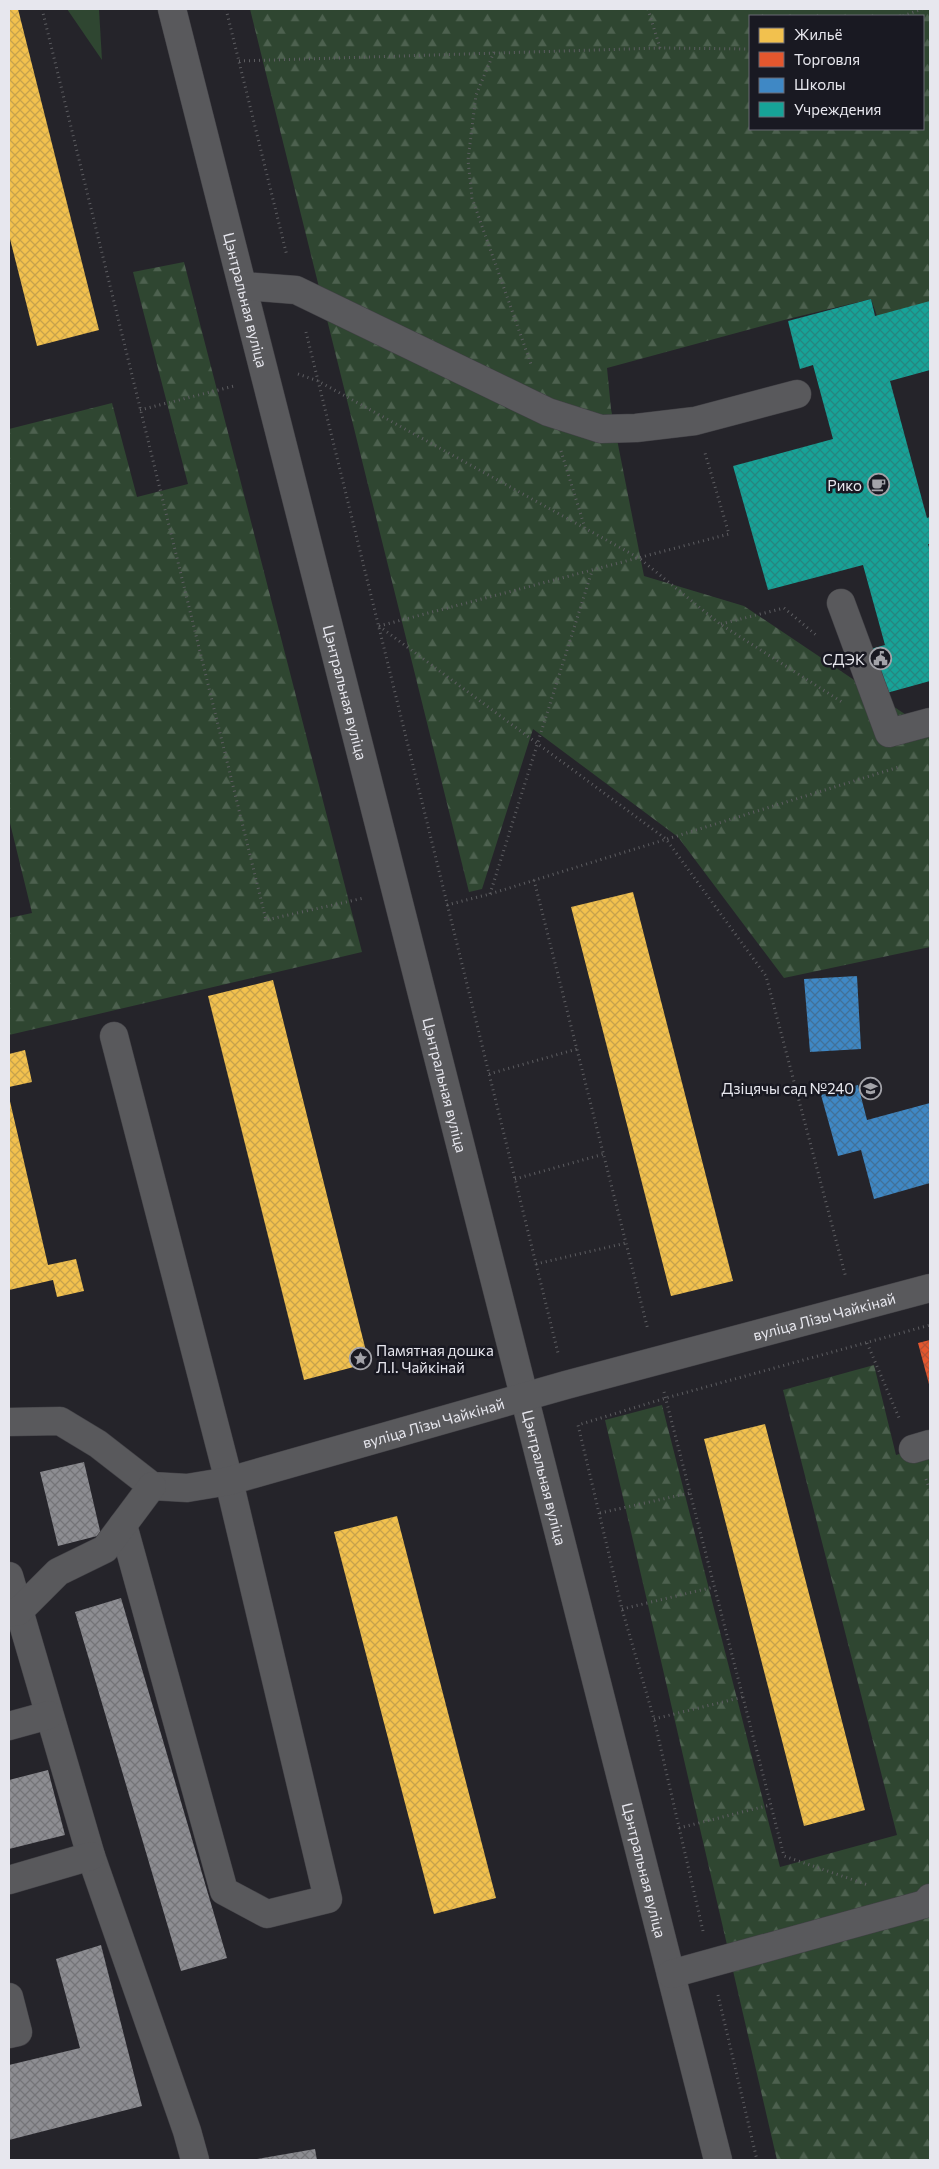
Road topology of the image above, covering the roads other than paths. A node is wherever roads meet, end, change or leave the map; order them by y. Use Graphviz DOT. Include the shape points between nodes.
graph roads {
  1 [pos="172,9"];
  2 [pos="243,286"];
  3 [pos="797,394"];
  4 [pos="841,603"];
  5 [pos="930,722"];
  6 [pos="114,1036"];
  7 [pos="930,1288"];
  8 [pos="525,1397"];
  9 [pos="9,1422"];
  10 [pos="229,1481"];
  11 [pos="152,1486"];
  12 [pos="123,1525"];
  13 [pos="9,1576"];
  14 [pos="14,1612"];
  15 [pos="50,1715"];
  16 [pos="9,1726"];
  17 [pos="91,1856"];
  18 [pos="9,1880"];
  19 [pos="930,1898"];
  20 [pos="671,1974"];
  21 [pos="9,1997"];
  22 [pos="9,2034"];
  23 [pos="195,2160"];
  24 [pos="718,2160"];
  1 -- 2 [label="street, Цэнтральная вуліца"];
  2 -- 3 [label="street" via="296,290 548,412 601,429 695,421"];
  2 -- 8 [label="street, Цэнтральная вуліца"];
  4 -- 5 [label="street" via="889,733"];
  6 -- 10 [label="street"];
  7 -- 8 [label="street, вуліца Лізы Чайкінай"];
  8 -- 10 [label="street, вуліца Лізы Чайкінай"];
  8 -- 20 [label="street, Цэнтральная вуліца"];
  9 -- 11 [label="street" via="60,1422 98,1444"];
  10 -- 11 [label="street, вуліца Лізы Чайкінай" via="187,1488"];
  10 -- 12 [label="street" via="328,1899 267,1914 224,1891"];
  11 -- 12 [label="street"];
  12 -- 14 [label="street" via="105,1549 58,1572"];
  13 -- 14 [label="street"];
  14 -- 15 [label="street"];
  15 -- 16 [label="street"];
  15 -- 17 [label="street"];
  17 -- 18 [label="street"];
  17 -- 23 [label="street" via="188,2131"];
  19 -- 20 [label="street" via="925,1904"];
  20 -- 24 [label="street, Цэнтральная вуліца"];
  21 -- 22 [label="street" via="18,2032"];
}
